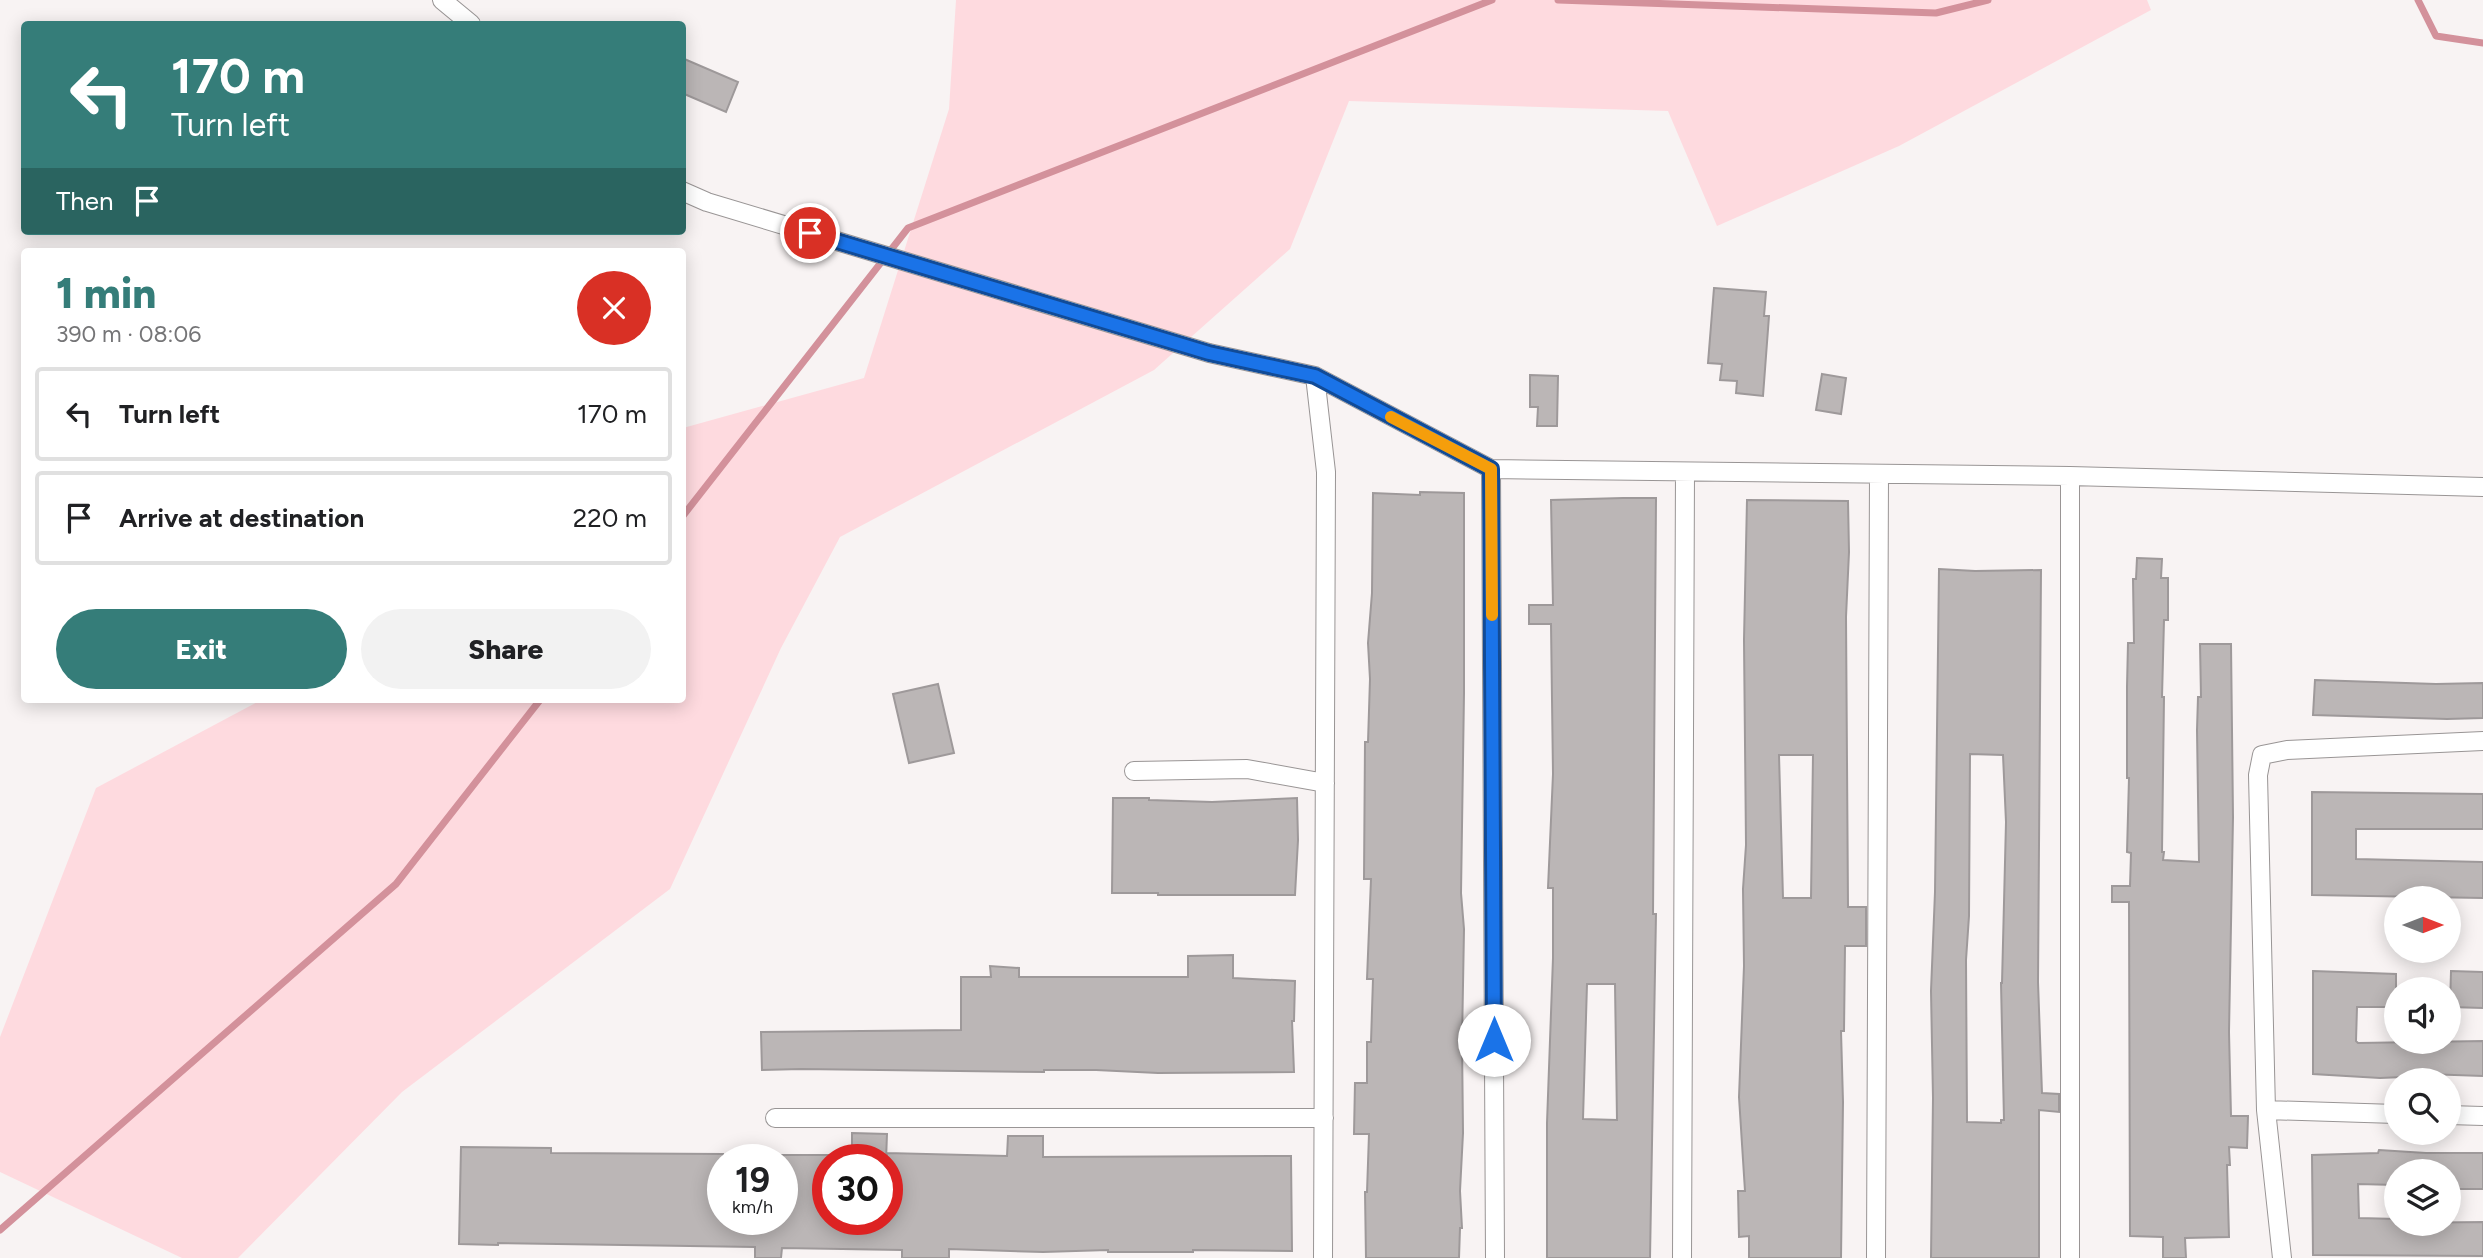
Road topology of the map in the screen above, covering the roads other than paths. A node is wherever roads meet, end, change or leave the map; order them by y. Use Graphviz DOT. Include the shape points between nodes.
graph roads {
  1 [pos="442,0"];
  2 [pos="467,21"];
  3 [pos="686,193"];
  4 [pos="1315,376"];
  5 [pos="1491,469"];
  6 [pos="1685,472"];
  7 [pos="1879,474"];
  8 [pos="2070,476"];
  9 [pos="2483,488"];
  10 [pos="2483,741"];
  11 [pos="1134,771"];
  12 [pos="1325,783"];
  13 [pos="2266,1110"];
  14 [pos="2384,1114"];
  15 [pos="2461,1115"];
  16 [pos="2483,1116"];
  17 [pos="775,1118"];
  18 [pos="1324,1118"];
  19 [pos="1323,1258"];
  20 [pos="1495,1258"];
  21 [pos="1682,1258"];
  22 [pos="1876,1258"];
  23 [pos="2070,1258"];
  24 [pos="2282,1258"];
  1 -- 2 [label="street"];
  3 -- 4 [label="street" via="1209,353"];
  4 -- 5 [label="street"];
  4 -- 12 [label="street" via="1326,472"];
  5 -- 6 [label="street"];
  5 -- 20 [label="street"];
  6 -- 7 [label="street"];
  6 -- 21 [label="street"];
  7 -- 8 [label="street"];
  7 -- 22 [label="street"];
  8 -- 9 [label="street"];
  8 -- 23 [label="street"];
  10 -- 13 [label="street" via="2262,755 2258,775"];
  11 -- 12 [label="street" via="1247,769"];
  12 -- 18 [label="street"];
  13 -- 14 [label="street"];
  13 -- 24 [label="street"];
  15 -- 16 [label="street"];
  17 -- 18 [label="street"];
  18 -- 19 [label="street"];
}
